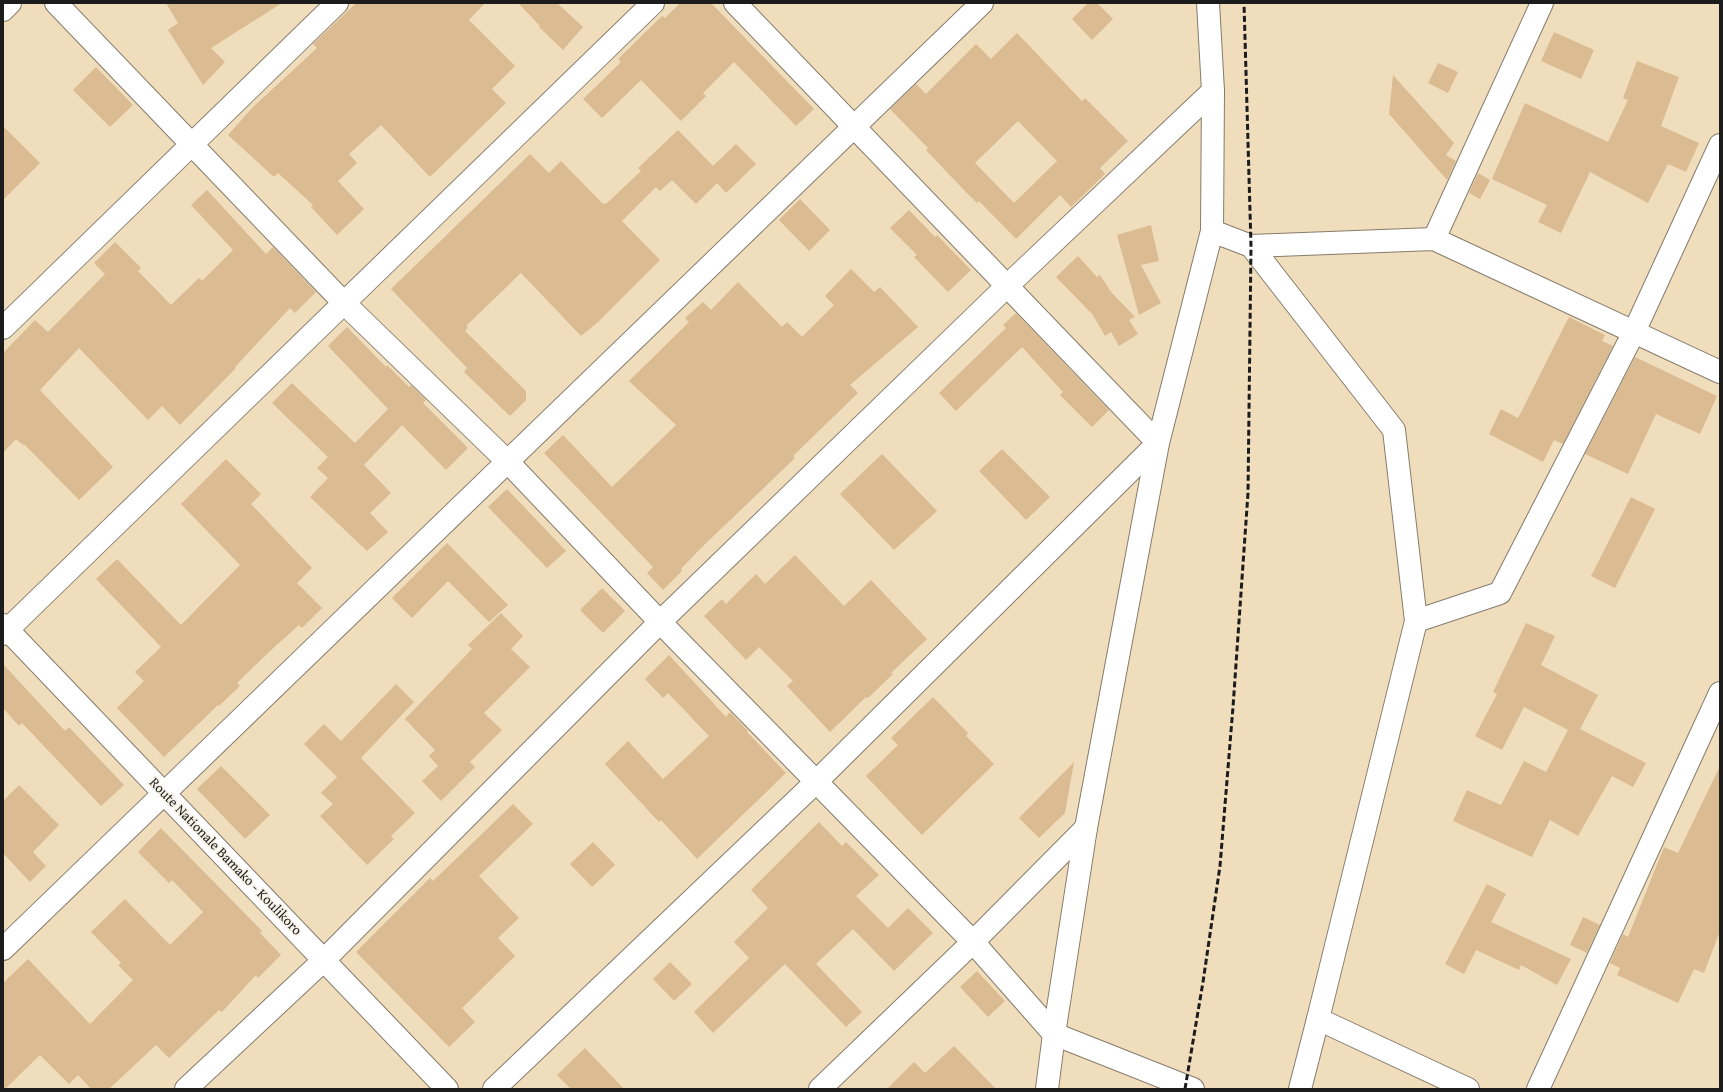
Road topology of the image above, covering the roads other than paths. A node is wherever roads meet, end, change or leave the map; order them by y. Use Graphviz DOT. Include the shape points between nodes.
graph roads {
  1 [pos="10,3"];
  2 [pos="56,3"];
  3 [pos="337,3"];
  4 [pos="653,3"];
  5 [pos="735,3"];
  6 [pos="982,3"];
  7 [pos="1208,3"];
  8 [pos="1542,3"];
  9 [pos="3,10"];
  10 [pos="1213,90"];
  11 [pos="854,127"];
  12 [pos="192,144"];
  13 [pos="1720,145"];
  14 [pos="1212,231"];
  15 [pos="1434,239"];
  16 [pos="1251,246"];
  17 [pos="1007,286"];
  18 [pos="344,303"];
  19 [pos="3,328"];
  20 [pos="1634,332"];
  21 [pos="1720,372"];
  22 [pos="1158,443"];
  23 [pos="508,462"];
  24 [pos="1416,621"];
  25 [pos="660,622"];
  26 [pos="4,630"];
  27 [pos="1720,694"];
  28 [pos="817,781"];
  29 [pos="164,794"];
  30 [pos="1086,828"];
  31 [pos="973,942"];
  32 [pos="3,949"];
  33 [pos="324,960"];
  34 [pos="1318,1019"];
  35 [pos="1054,1034"];
  36 [pos="186,1089"];
  37 [pos="447,1089"];
  38 [pos="494,1089"];
  39 [pos="820,1089"];
  40 [pos="1047,1089"];
  41 [pos="1193,1089"];
  42 [pos="1300,1089"];
  43 [pos="1468,1089"];
  44 [pos="1538,1089"];
  1 -- 9 [label="street"];
  2 -- 12 [label="street"];
  3 -- 12 [label="street"];
  4 -- 18 [label="street"];
  5 -- 11 [label="street"];
  6 -- 11 [label="street"];
  7 -- 10 [label="street"];
  8 -- 15 [label="street"];
  10 -- 14 [label="street"];
  10 -- 17 [label="street"];
  11 -- 17 [label="street"];
  11 -- 23 [label="street"];
  12 -- 18 [label="street"];
  12 -- 19 [label="street"];
  13 -- 20 [label="street"];
  14 -- 16 [label="street"];
  14 -- 22 [label="street"];
  15 -- 16 [label="street"];
  15 -- 20 [label="street"];
  16 -- 24 [label="street" via="1394,430"];
  17 -- 22 [label="street"];
  17 -- 25 [label="street"];
  18 -- 23 [label="street"];
  18 -- 26 [label="street"];
  20 -- 21 [label="street"];
  20 -- 24 [label="street" via="1500,593"];
  22 -- 28 [label="street"];
  22 -- 30 [label="street"];
  23 -- 25 [label="street"];
  23 -- 29 [label="street"];
  24 -- 34 [label="street"];
  25 -- 28 [label="street"];
  25 -- 33 [label="street"];
  26 -- 29 [label="street, Route Nationale Bamako - Koulikoro"];
  27 -- 44 [label="street"];
  28 -- 31 [label="street"];
  28 -- 38 [label="street"];
  29 -- 32 [label="street"];
  29 -- 33 [label="street, Route Nationale Bamako - Koulikoro"];
  30 -- 31 [label="street"];
  30 -- 35 [label="street"];
  31 -- 35 [label="street"];
  31 -- 39 [label="street"];
  33 -- 36 [label="street"];
  33 -- 37 [label="street, Route Nationale Bamako - Koulikoro"];
  34 -- 42 [label="street"];
  34 -- 43 [label="street"];
  35 -- 40 [label="street"];
  35 -- 41 [label="street"];
}
